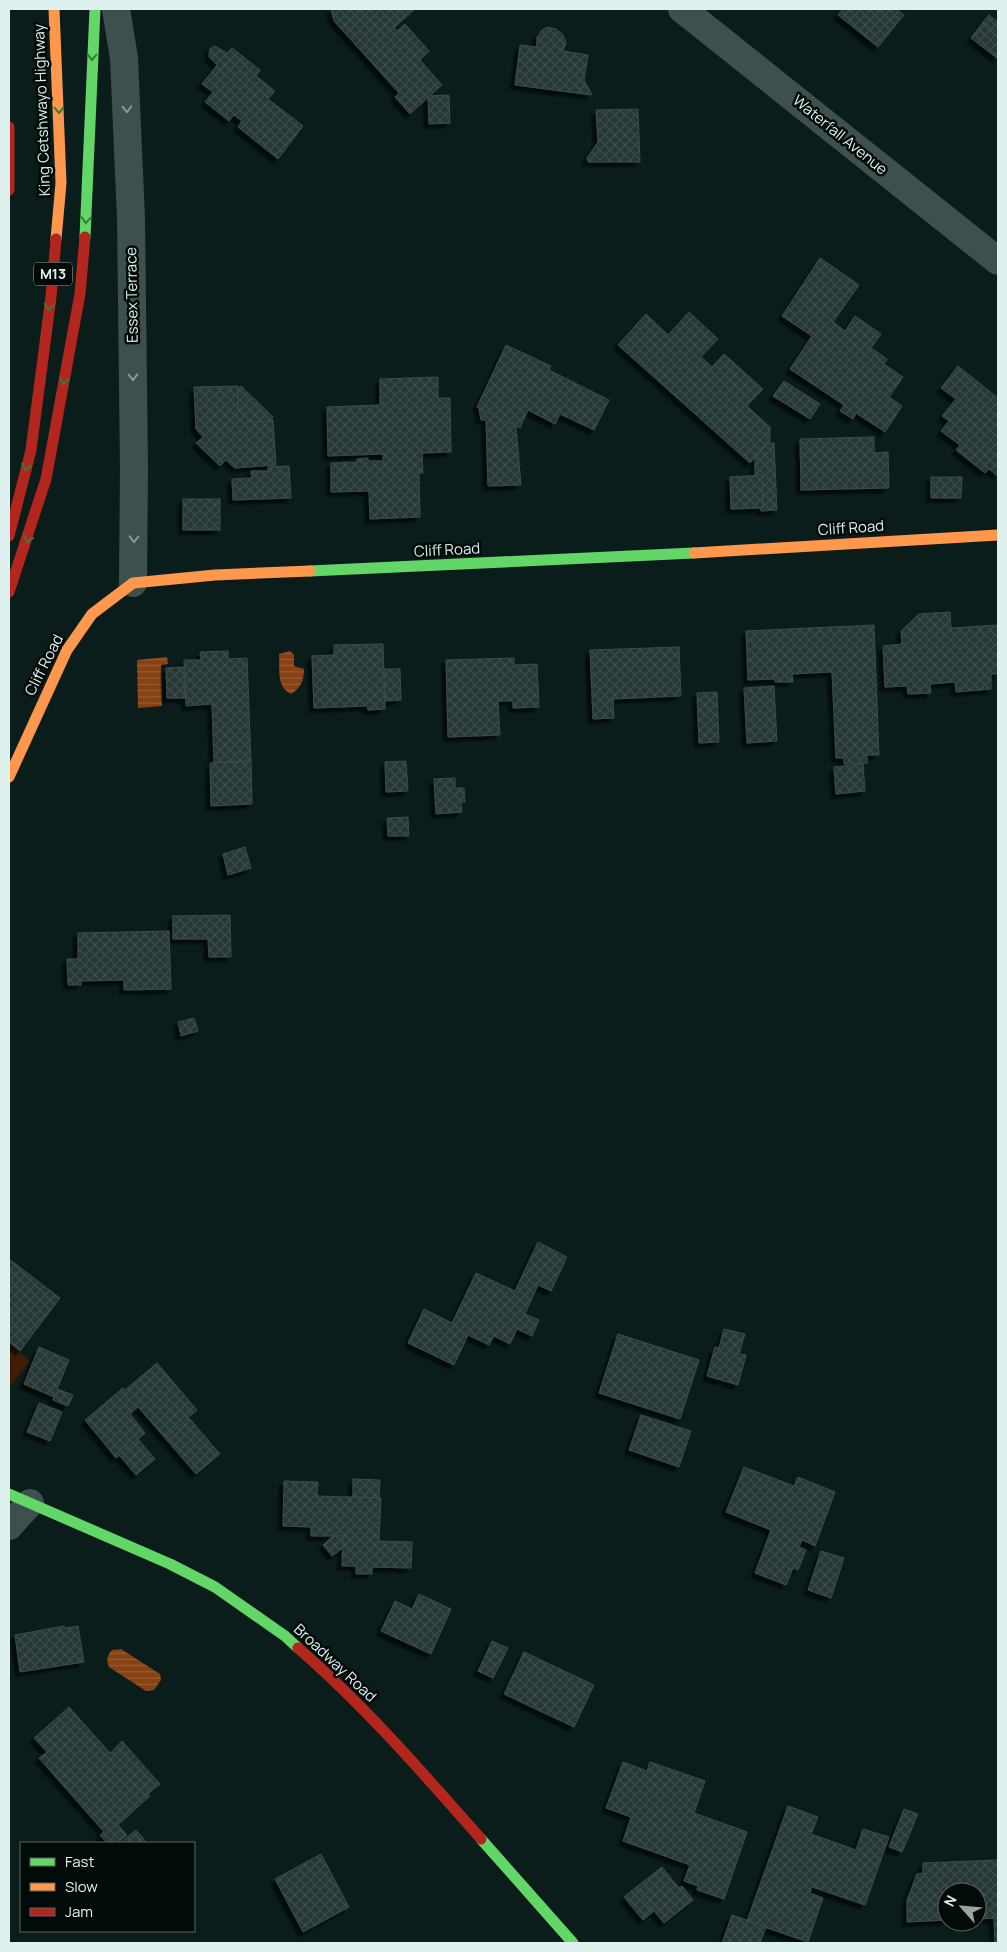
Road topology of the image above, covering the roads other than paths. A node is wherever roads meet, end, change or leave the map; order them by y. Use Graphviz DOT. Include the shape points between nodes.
graph roads {
  1 [pos="54,9"];
  2 [pos="95,9"];
  3 [pos="116,9"];
  4 [pos="682,9"];
  5 [pos="9,127"];
  6 [pos="9,190"];
  7 [pos="998,261"];
  8 [pos="998,535"];
  9 [pos="9,536"];
  10 [pos="133,582"];
  11 [pos="9,592"];
  12 [pos="9,777"];
  13 [pos="20,1498"];
  14 [pos="9,1526"];
  15 [pos="573,1943"];
  1 -- 9 [label="main road, King Cetshwayo Highway / M13, one-way" via="62,183 51,296 30,450"];
  2 -- 11 [label="main road, one-way" via="80,294 46,479"];
  3 -- 10 [label="street, Essex Terrace, one-way" via="124,58 131,209"];
  4 -- 7 [label="street, Waterfall Avenue"];
  5 -- 6 [label="main road"];
  8 -- 10 [label="main road, Cliff Road" via="215,575"];
  10 -- 12 [label="main road, Cliff Road" via="92,614 67,650"];
  13 -- 14 [label="street"];
  13 -- 15 [label="main road, Broadway Road" via="215,1587 284,1636 337,1682 418,1767"];
}
